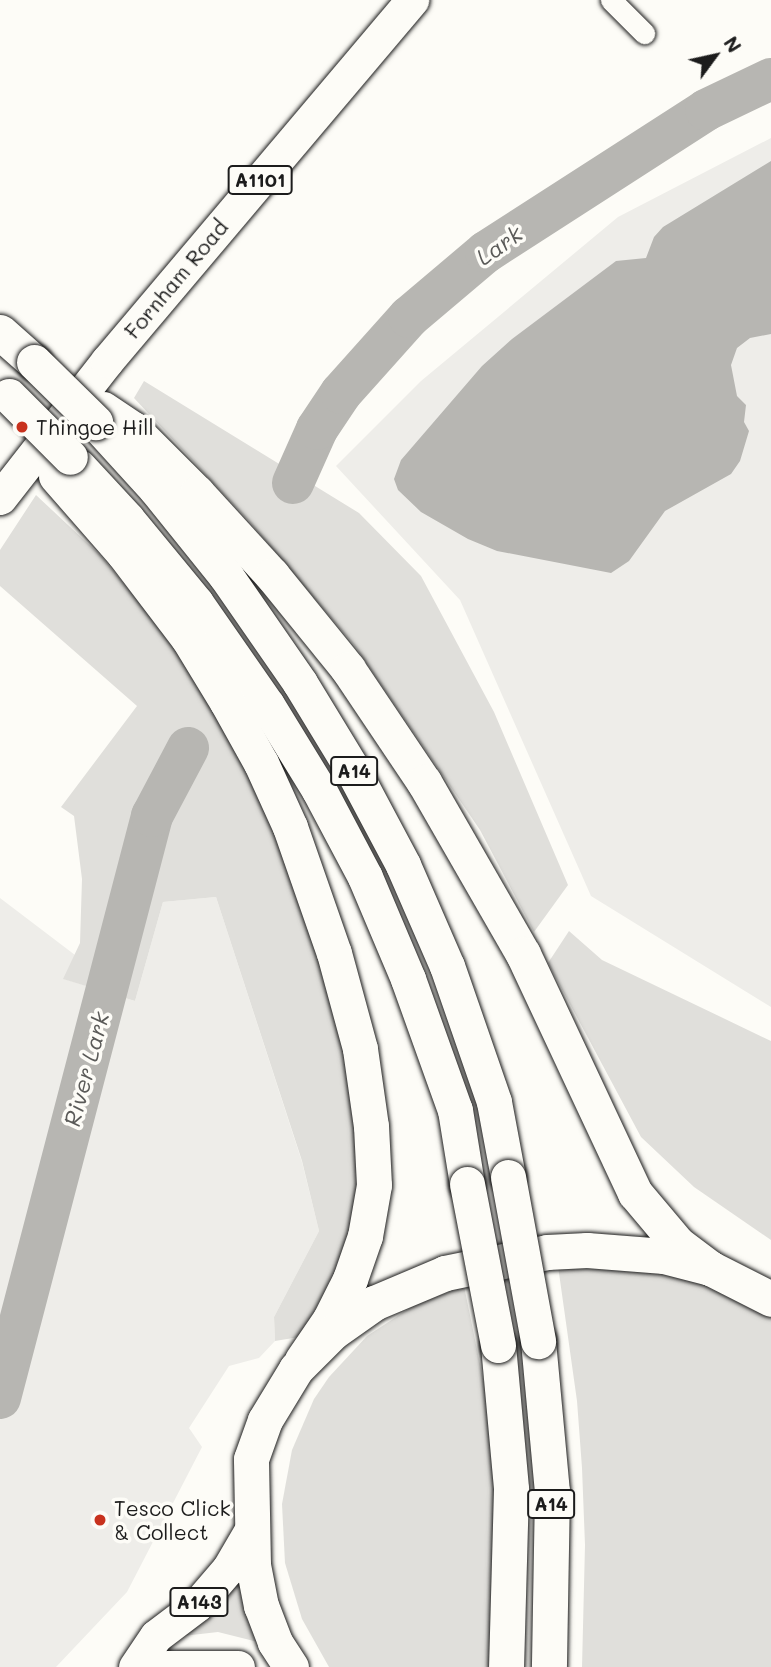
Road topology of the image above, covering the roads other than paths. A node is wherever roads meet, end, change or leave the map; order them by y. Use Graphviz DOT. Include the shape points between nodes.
graph roads {
  1 [pos="412,0"];
  2 [pos="611,0"];
  3 [pos="645,33"];
  4 [pos="0,332"];
  5 [pos="3,399"];
  6 [pos="99,415"];
  7 [pos="63,467"];
  8 [pos="4,482"];
  9 [pos="710,1268"];
  10 [pos="770,1296"];
  11 [pos="302,1360"];
  12 [pos="252,1528"];
  13 [pos="135,1667"];
  14 [pos="167,1667"];
  15 [pos="239,1667"];
  16 [pos="292,1667"];
  17 [pos="506,1667"];
  18 [pos="549,1667"];
  1 -- 8 [label="main road, Fornham Road / A1101"];
  2 -- 3 [label="street"];
  4 -- 6 [label="highway, A14, bridge"];
  5 -- 7 [label="highway, A14"];
  6 -- 9 [label="highway, A14" via="133,429 197,493 272,575 348,669 424,782 523,954 635,1193 678,1244"];
  6 -- 18 [label="highway, A14, bridge" via="226,576 300,683 403,865 447,966 494,1102 538,1340 552,1491"];
  7 -- 11 [label="highway, A14" via="188,638 261,762 316,894 341,977 360,1049 374,1185 365,1236 350,1279 330,1320"];
  7 -- 17 [label="highway, A14, bridge" via="127,519 196,603 267,705 365,877 408,979 454,1110 498,1345 511,1489"];
  9 -- 10 [label="highway"];
  9 -- 11 [label="highway" via="664,1256 599,1250 547,1252 497,1261 445,1273 374,1303"];
  11 -- 12 [label="highway" via="265,1420 251,1459"];
  12 -- 13 [label="main road, A143" via="228,1570 197,1605 156,1636"];
  12 -- 16 [label="highway" via="261,1606 275,1642"];
  14 -- 15 [label="main road"];
}
